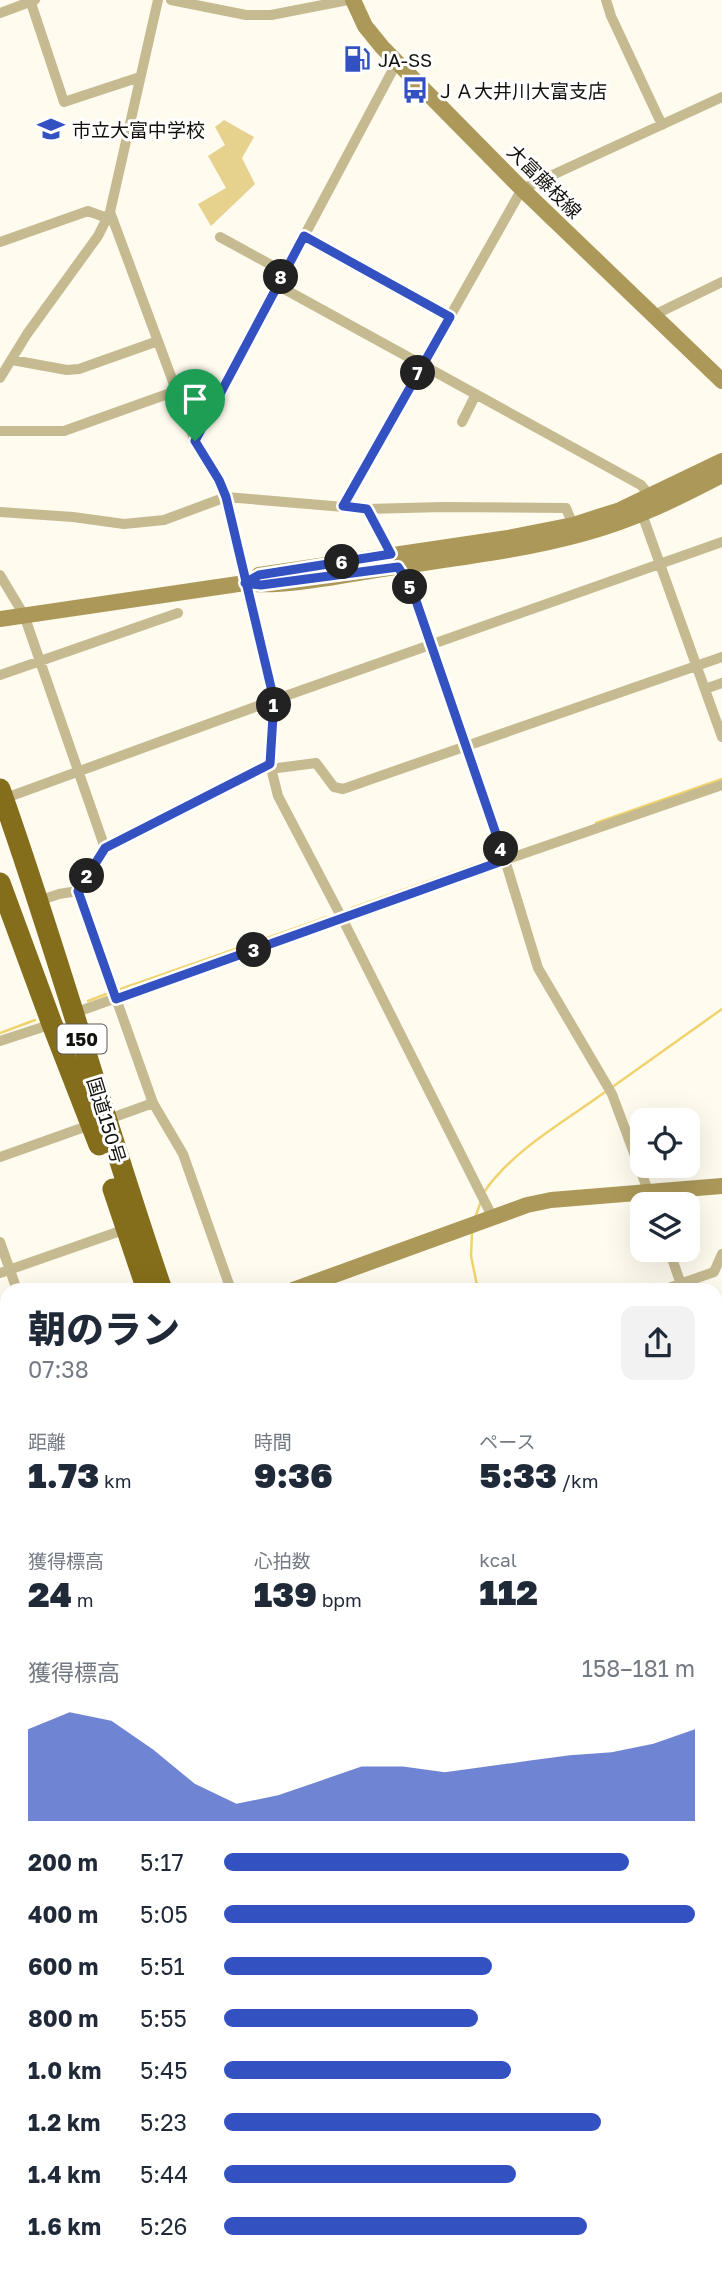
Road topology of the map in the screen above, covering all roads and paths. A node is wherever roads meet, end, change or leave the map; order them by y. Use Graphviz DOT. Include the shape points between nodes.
graph roads {
  1 [pos="158,0"];
  2 [pos="172,0"];
  3 [pos="350,0"];
  4 [pos="606,0"];
  5 [pos="32,1"];
  6 [pos="187,2"];
  7 [pos="0,12"];
  8 [pos="397,62"];
  9 [pos="140,77"];
  10 [pos="722,97"];
  11 [pos="662,125"];
  12 [pos="522,189"];
  13 [pos="109,215"];
  14 [pos="304,236"];
  15 [pos="219,237"];
  16 [pos="0,242"];
  17 [pos="284,272"];
  18 [pos="722,282"];
  19 [pos="277,285"];
  20 [pos="654,315"];
  21 [pos="450,317"];
  22 [pos="158,341"];
  23 [pos="423,365"];
  24 [pos="4,369"];
  25 [pos="722,381"];
  26 [pos="176,391"];
  27 [pos="477,394"];
  28 [pos="462,422"];
  29 [pos="0,431"];
  30 [pos="195,441"];
  31 [pos="722,461"];
  32 [pos="722,475"];
  33 [pos="650,496"];
  34 [pos="226,497"];
  35 [pos="343,506"];
  36 [pos="367,509"];
  37 [pos="0,512"];
  38 [pos="642,514"];
  39 [pos="573,525"];
  40 [pos="722,542"];
  41 [pos="395,561"];
  42 [pos="661,563"];
  43 [pos="0,575"];
  44 [pos="245,583"];
  45 [pos="178,613"];
  46 [pos="24,615"];
  47 [pos="0,619"];
  48 [pos="432,646"];
  49 [pos="722,657"];
  50 [pos="40,662"];
  51 [pos="696,666"];
  52 [pos="0,675"];
  53 [pos="722,683"];
  54 [pos="705,689"];
  55 [pos="274,700"];
  56 [pos="722,737"];
  57 [pos="466,746"];
  58 [pos="270,767"];
  59 [pos="80,772"];
  60 [pos="722,785"];
  61 [pos="2,794"];
  62 [pos="105,848"];
  63 [pos="505,860"];
  64 [pos="0,883"];
  65 [pos="78,891"];
  66 [pos="38,901"];
  67 [pos="5,913"];
  68 [pos="342,918"];
  69 [pos="115,995"];
  70 [pos="75,1013"];
  71 [pos="51,1024"];
  72 [pos="0,1041"];
  73 [pos="153,1103"];
  74 [pos="99,1122"];
  75 [pos="0,1157"];
  76 [pos="722,1186"];
  77 [pos="649,1192"];
  78 [pos="686,1192"];
  79 [pos="630,1198"];
  80 [pos="480,1222"];
  81 [pos="126,1229"];
  82 [pos="0,1241"];
  83 [pos="722,1254"];
  84 [pos="673,1262"];
  85 [pos="5,1271"];
  86 [pos="145,1283"];
  87 [pos="159,1283"];
  88 [pos="229,1283"];
  89 [pos="312,1283"];
  90 [pos="681,1283"];
  91 [pos="691,1283"];
  1 -- 9 [label="street"];
  2 -- 6 [label="street"];
  3 -- 6 [label="street" via="271,15 246,15"];
  3 -- 8 [label="street, 大富藤枝線" via="365,26"];
  4 -- 11 [label="street"];
  5 -- 7 [label="street"];
  5 -- 9 [label="street" via="64,102"];
  8 -- 12 [label="street, 大富藤枝線"];
  8 -- 14 [label="street"];
  9 -- 13 [label="street"];
  10 -- 11 [label="street"];
  11 -- 12 [label="street"];
  12 -- 20 [label="street, 大富藤枝線"];
  12 -- 21 [label="street"];
  13 -- 16 [label="street" via="88,211"];
  13 -- 22 [label="street"];
  13 -- 24 [label="street"];
  14 -- 17 [label="street"];
  14 -- 21 [label="street"];
  15 -- 17 [label="street"];
  17 -- 19 [label="street"];
  18 -- 20 [label="street"];
  19 -- 23 [label="street"];
  19 -- 30 [label="street"];
  20 -- 25 [label="street, 大富藤枝線"];
  21 -- 23 [label="street"];
  22 -- 24 [label="street" via="79,369"];
  22 -- 26 [label="street"];
  23 -- 27 [label="street"];
  23 -- 35 [label="street"];
  26 -- 29 [label="street" via="64,431"];
  26 -- 30 [label="street"];
  27 -- 28 [label="street"];
  27 -- 33 [label="street" via="641,485"];
  30 -- 34 [label="street"];
  31 -- 33 [label="street"];
  32 -- 38 [label="street"];
  33 -- 39 [label="street"];
  34 -- 35 [label="street"];
  34 -- 37 [label="street" via="164,520 124,524"];
  34 -- 44 [label="street"];
  35 -- 36 [label="street"];
  36 -- 39 [label="street" via="566,508"];
  36 -- 41 [label="street"];
  38 -- 41 [label="street" via="548,542"];
  38 -- 42 [label="street"];
  39 -- 41 [label="street"];
  40 -- 42 [label="street"];
  41 -- 44 [label="street" via="261,585"];
  41 -- 48 [label="street" via="412,589"];
  42 -- 48 [label="street"];
  42 -- 51 [label="street"];
  43 -- 46 [label="street"];
  44 -- 46 [label="street"];
  44 -- 55 [label="street"];
  45 -- 50 [label="street"];
  46 -- 47 [label="street"];
  46 -- 50 [label="street"];
  48 -- 55 [label="street"];
  48 -- 57 [label="street"];
  49 -- 51 [label="street"];
  50 -- 52 [label="street"];
  50 -- 59 [label="street"];
  51 -- 54 [label="street"];
  51 -- 57 [label="street"];
  53 -- 54 [label="street"];
  54 -- 56 [label="street"];
  55 -- 58 [label="street"];
  55 -- 59 [label="street"];
  57 -- 58 [label="street" via="343,789 334,787 316,763"];
  57 -- 63 [label="street"];
  58 -- 62 [label="street"];
  58 -- 68 [label="street" via="278,796"];
  59 -- 61 [label="street"];
  59 -- 62 [label="street"];
  60 -- 63 [label="street"];
  61 -- 66 [label="highway, 国道150号 / 150"];
  62 -- 65 [label="street"];
  63 -- 68 [label="street"];
  63 -- 77 [label="street" via="538,968 610,1090"];
  64 -- 67 [label="highway, 国道150号 / 150"];
  65 -- 66 [label="street"];
  65 -- 69 [label="street"];
  66 -- 70 [label="highway, 国道150号 / 150"];
  67 -- 71 [label="highway, 国道150号 / 150"];
  68 -- 69 [label="street"];
  68 -- 80 [label="street" via="482,1198"];
  69 -- 70 [label="street"];
  69 -- 73 [label="street"];
  70 -- 74 [label="highway, 国道150号 / 150"];
  71 -- 72 [label="street"];
  71 -- 74 [label="highway, 国道150号 / 150"];
  73 -- 74 [label="street"];
  73 -- 88 [label="street" via="183,1154"];
  74 -- 75 [label="street"];
  74 -- 81 [label="highway, 国道150号 / 150"];
  74 -- 87 [label="highway, 国道150号 / 150"];
  76 -- 78 [label="street"];
  79 -- 80 [label="street" via="551,1200"];
  80 -- 89 [label="street"];
  81 -- 85 [label="street"];
  81 -- 86 [label="highway, 国道150号 / 150"];
  82 -- 85 [label="street"];
  83 -- 91 [label="street" via="714,1272"];
  84 -- 90 [label="street"];
}
